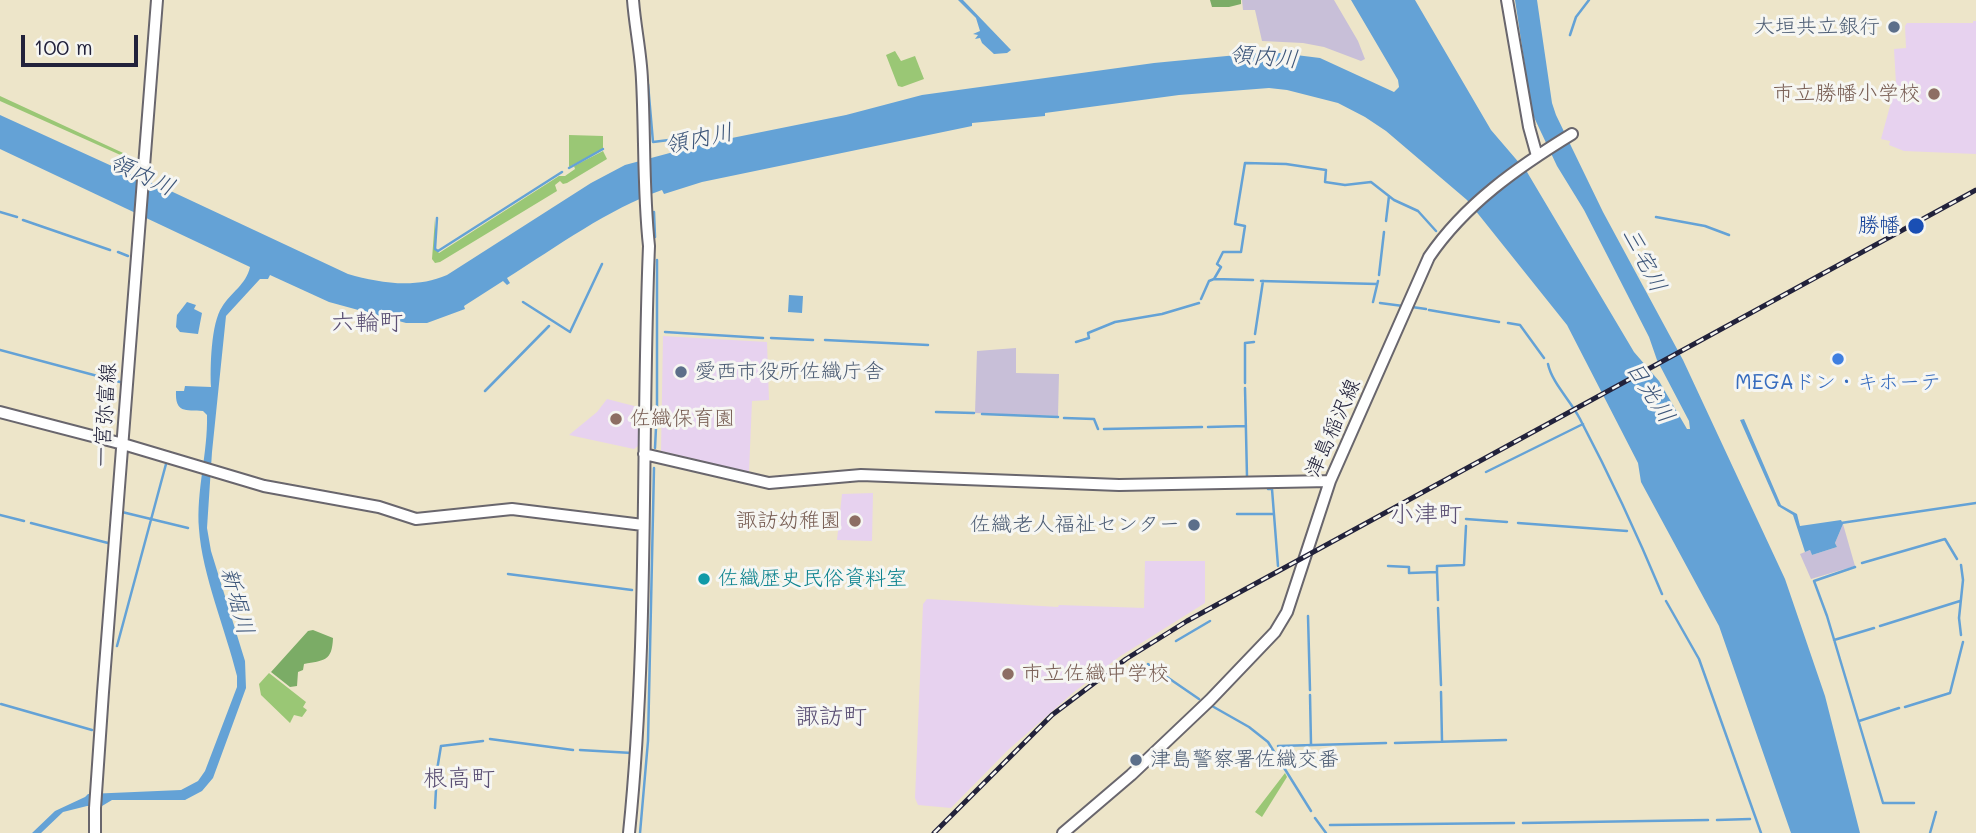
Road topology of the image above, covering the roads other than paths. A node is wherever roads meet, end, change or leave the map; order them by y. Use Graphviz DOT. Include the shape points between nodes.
graph roads {
  1 [pos="157,0"];
  2 [pos="633,0"];
  3 [pos="1507,0"];
  4 [pos="1572,134"];
  5 [pos="1541,153"];
  6 [pos="0,412"];
  7 [pos="122,444"];
  8 [pos="645,454"];
  9 [pos="1330,481"];
  10 [pos="643,525"];
  11 [pos="95,833"];
  12 [pos="629,833"];
  13 [pos="1063,833"];
  1 -- 7 [label="street, 一宮弥富線"];
  2 -- 8 [label="street" via="642,75 649,246"];
  3 -- 5 [label="street" via="1529,127"];
  4 -- 5 [label="street, 津島稲沢線"];
  5 -- 9 [label="street, 津島稲沢線" via="1466,211 1429,257"];
  6 -- 7 [label="street"];
  7 -- 10 [label="street" via="264,486 379,507 416,519 512,509"];
  7 -- 11 [label="street, 一宮弥富線"];
  8 -- 9 [label="street" via="769,483 861,475 1119,485"];
  8 -- 10 [label="street"];
  9 -- 13 [label="street, 津島稲沢線" via="1287,612 1275,632 1131,775"];
  10 -- 12 [label="street" via="639,724"];
}
